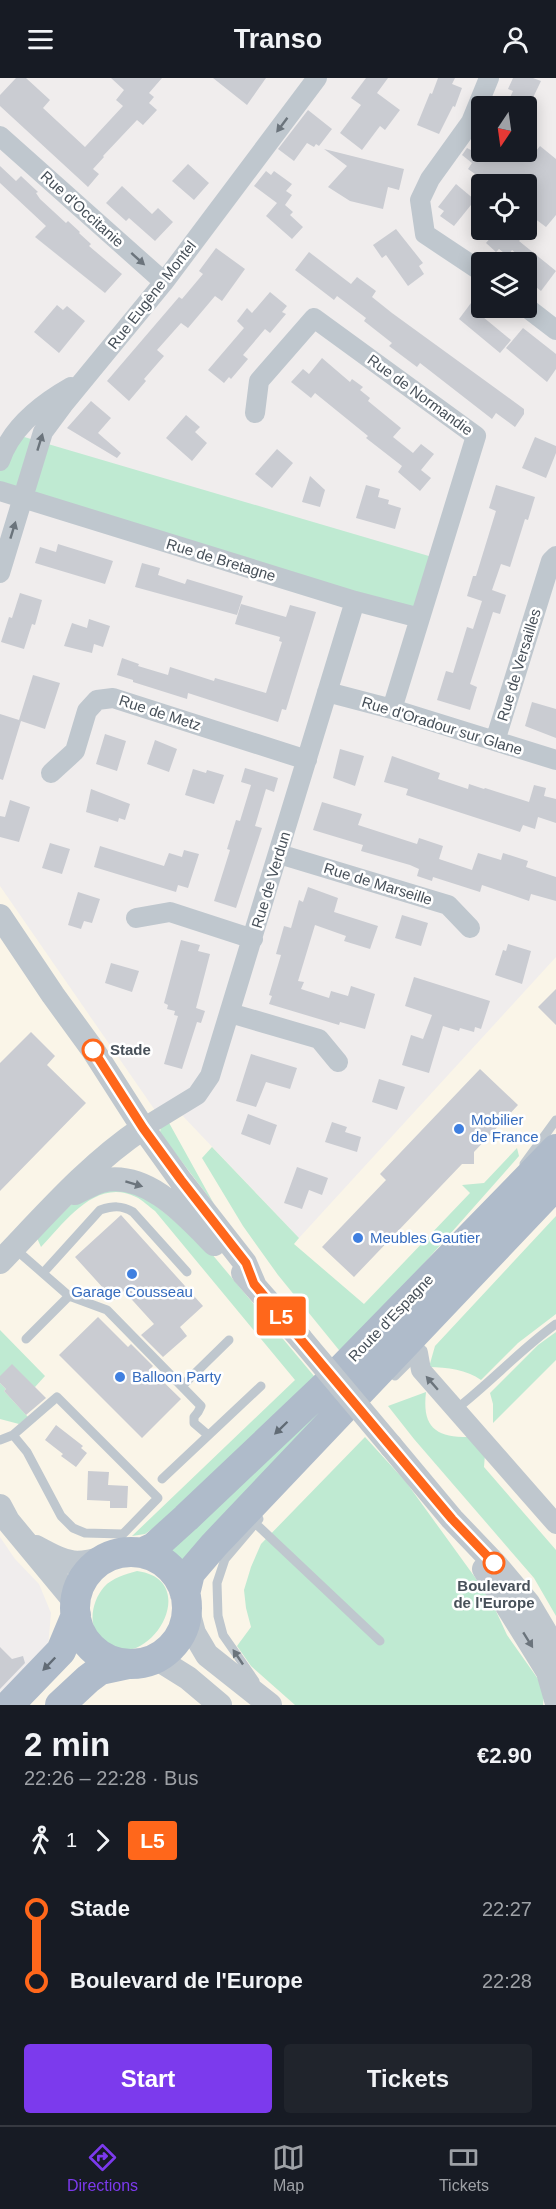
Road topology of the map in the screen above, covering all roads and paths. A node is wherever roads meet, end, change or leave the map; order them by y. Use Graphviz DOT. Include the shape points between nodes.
graph roads {
  1 [pos="489,78"];
  2 [pos="307,81"];
  3 [pos="0,136"];
  4 [pos="471,265"];
  5 [pos="164,282"];
  6 [pos="537,315"];
  7 [pos="556,330"];
  8 [pos="84,380"];
  9 [pos="255,413"];
  10 [pos="0,461"];
  11 [pos="0,491"];
  12 [pos="23,498"];
  13 [pos="556,556"];
  14 [pos="1,565"];
  15 [pos="355,602"];
  16 [pos="420,618"];
  17 [pos="327,692"];
  18 [pos="392,709"];
  19 [pos="495,741"];
  20 [pos="307,760"];
  21 [pos="556,760"];
  22 [pos="51,772"];
  23 [pos="279,854"];
  24 [pos="0,916"];
  25 [pos="136,918"];
  26 [pos="470,928"];
  27 [pos="253,939"];
  28 [pos="230,1013"];
  29 [pos="338,1062"];
  30 [pos="556,1120"];
  31 [pos="140,1130"];
  32 [pos="556,1149"];
  33 [pos="556,1185"];
  34 [pos="509,1197"];
  35 [pos="59,1200"];
  36 [pos="214,1244"];
  37 [pos="7,1255"];
  38 [pos="187,1272"];
  39 [pos="43,1273"];
  40 [pos="254,1284"];
  41 [pos="69,1296"];
  42 [pos="556,1324"];
  43 [pos="27,1339"];
  44 [pos="229,1340"];
  45 [pos="421,1349"];
  46 [pos="386,1385"];
  47 [pos="182,1386"];
  48 [pos="261,1386"];
  49 [pos="371,1400"];
  50 [pos="455,1410"];
  51 [pos="357,1414"];
  52 [pos="13,1435"];
  53 [pos="208,1435"];
  54 [pos="0,1440"];
  55 [pos="162,1479"];
  56 [pos="0,1506"];
  57 [pos="263,1515"];
  58 [pos="452,1519"];
  59 [pos="255,1524"];
  60 [pos="556,1524"];
  61 [pos="26,1542"];
  62 [pos="128,1554"];
  63 [pos="186,1600"];
  64 [pos="76,1609"];
  65 [pos="380,1641"];
  66 [pos="556,1650"];
  67 [pos="142,1661"];
  68 [pos="556,1700"];
  69 [pos="9,1705"];
  70 [pos="60,1705"];
  71 [pos="220,1705"];
  72 [pos="270,1705"];
  1 -- 4 [label="street" via="471,122 430,179 420,200 425,234"];
  2 -- 5 [label="street, Rue Eugène Montel, one-way"];
  3 -- 5 [label="street, Rue d'Occitanie, one-way"];
  5 -- 8 [label="street, Rue Eugène Montel"];
  6 -- 7 [label="street"];
  8 -- 10 [label="street" via="34,412 14,434"];
  12 -- 8 [label="street, Rue Eugène Montel, one-way" via="44,432"];
  9 -- 16 [label="street, Rue de Normandie" via="259,381 314,318 476,436"];
  11 -- 12 [label="street, Rue de Bretagne"];
  14 -- 12 [label="street, one-way"];
  12 -- 15 [label="street, Rue de Bretagne"];
  13 -- 19 [label="street, Rue de Versailles" via="551,561"];
  15 -- 16 [label="street, Rue de Bretagne"];
  15 -- 17 [label="street, Rue de Verdun"];
  16 -- 18 [label="street, Rue de Normandie"];
  17 -- 18 [label="street, Rue d'Oradour sur Glane"];
  17 -- 20 [label="street, Rue de Verdun"];
  18 -- 19 [label="street, Rue d'Oradour sur Glane"];
  19 -- 21 [label="street, Rue d'Oradour sur Glane"];
  20 -- 22 [label="street, Rue de Metz" via="113,698 97,700 87,711 75,751"];
  20 -- 23 [label="street, Rue de Verdun"];
  23 -- 26 [label="street, Rue de Marseille" via="448,905"];
  23 -- 27 [label="street, Rue de Verdun"];
  24 -- 31 [label="street" via="93,1050"];
  25 -- 27 [label="street" via="170,912"];
  27 -- 28 [label="street, Rue de Verdun"];
  28 -- 29 [label="street" via="319,1039"];
  28 -- 31 [label="street, Rue de Verdun" via="210,1076 197,1095"];
  30 -- 34 [label="lane" via="527,1158"];
  31 -- 35 [label="street"];
  31 -- 36 [label="street" via="160,1174"];
  31 -- 40 [label="street" via="246,1263"];
  32 -- 34 [label="main road, Route d'Espagne"];
  33 -- 63 [label="main road, Route d'Espagne" via="214,1545 190,1574"];
  34 -- 62 [label="main road, Route d'Espagne, one-way" via="323,1388 178,1526 154,1547"];
  35 -- 36 [label="street, one-way" via="101,1181 125,1180 143,1186 181,1211"];
  35 -- 37 [label="street"];
  36 -- 40 [label="street"];
  37 -- 39 [label="lane"];
  38 -- 39 [label="lane" via="133,1212 112,1206 100,1210"];
  39 -- 41 [label="lane"];
  40 -- 58 [label="street, bridge"];
  41 -- 43 [label="lane"];
  41 -- 47 [label="lane" via="107,1310"];
  42 -- 50 [label="lane"];
  44 -- 47 [label="lane"];
  45 -- 46 [label="lane"];
  50 -- 45 [label="street, one-way" via="421,1370"];
  47 -- 53 [label="lane" via="201,1406 194,1423"];
  48 -- 53 [label="lane"];
  49 -- 51 [label="lane"];
  50 -- 60 [label="street"];
  52 -- 52 [label="lane" via="27,1452 61,1516 85,1533 123,1534 158,1498 57,1397"];
  52 -- 54 [label="lane"];
  53 -- 55 [label="lane"];
  56 -- 61 [label="street"];
  57 -- 59 [label="lane"];
  58 -- 66 [label="street" via="528,1603"];
  58 -- 68 [label="street, one-way" via="548,1672"];
  59 -- 65 [label="lane"];
  72 -- 59 [label="lane, one-way" via="224,1635 218,1616 217,1583 225,1559"];
  61 -- 62 [label="street" via="62,1561 80,1564"];
  61 -- 64 [label="street"];
  62 -- 63 [label="main road" via="158,1560 173,1571"];
  62 -- 64 [label="main road" via="101,1562 89,1571 81,1583"];
  63 -- 67 [label="main road" via="186,1618 179,1638 169,1649"];
  63 -- 72 [label="street" via="194,1633 207,1655"];
  64 -- 67 [label="main road" via="78,1627 96,1652 109,1660"];
  64 -- 69 [label="main road, one-way" via="61,1652"];
  67 -- 70 [label="main road" via="100,1671"];
  67 -- 71 [label="street" via="188,1678"];
}
